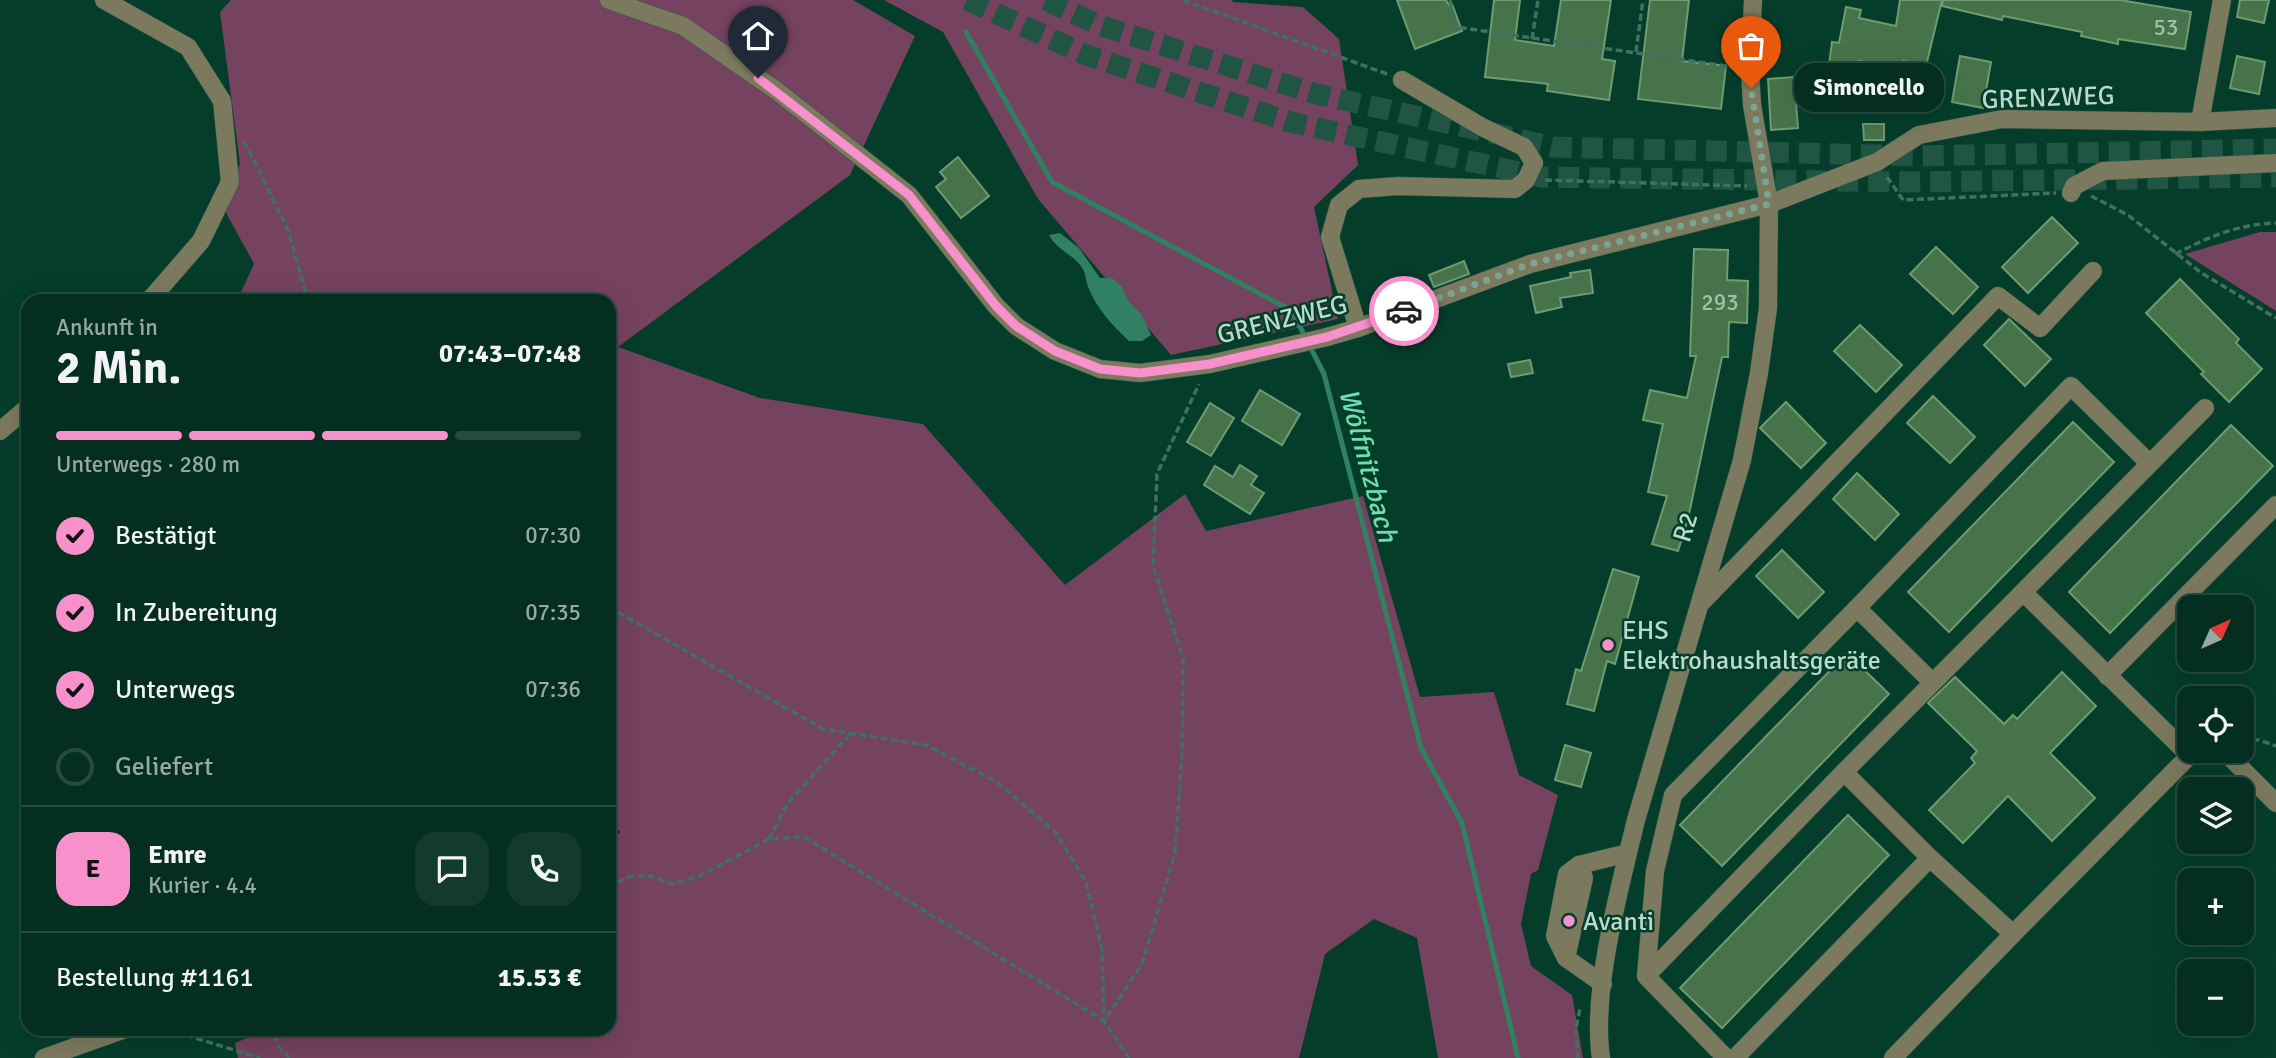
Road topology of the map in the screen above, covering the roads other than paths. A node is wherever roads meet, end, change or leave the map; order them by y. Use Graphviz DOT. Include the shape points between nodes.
graph roads {
  1 [pos="104,0"];
  2 [pos="609,0"];
  3 [pos="1753,0"];
  4 [pos="2222,0"];
  5 [pos="1402,80"];
  6 [pos="2276,118"];
  7 [pos="2200,122"];
  8 [pos="2276,163"];
  9 [pos="2071,193"];
  10 [pos="1763,205"];
  11 [pos="2093,271"];
  12 [pos="155,294"];
  13 [pos="1358,328"];
  14 [pos="2205,408"];
  15 [pos="21,413"];
  16 [pos="0,430"];
  17 [pos="2149,463"];
  18 [pos="2276,505"];
  19 [pos="2023,592"];
  20 [pos="1700,604"];
  21 [pos="1857,608"];
  22 [pos="2107,676"];
  23 [pos="1933,682"];
  24 [pos="2177,740"];
  25 [pos="2181,763"];
  26 [pos="2236,763"];
  27 [pos="1844,772"];
  28 [pos="2276,803"];
  29 [pos="1628,853"];
  30 [pos="1930,858"];
  31 [pos="2013,934"];
  32 [pos="1646,976"];
  33 [pos="1603,984"];
  34 [pos="105,1036"];
  35 [pos="44,1058"];
  36 [pos="1601,1058"];
  37 [pos="1726,1058"];
  38 [pos="1735,1058"];
  39 [pos="1893,1058"];
  1 -- 12 [label="street" via="188,47 222,100 230,182 201,241"];
  2 -- 13 [label="street, GRENZWEG" via="683,26 909,195 996,306 1016,326 1055,351 1100,369 1140,373 1210,364"];
  3 -- 10 [label="street" via="1750,70"];
  4 -- 7 [label="street"];
  5 -- 13 [label="street" via="1524,147 1534,163 1526,180 1515,189 1359,189 1339,205 1330,237"];
  6 -- 7 [label="street, GRENZWEG"];
  7 -- 10 [label="street, GRENZWEG" via="2002,119 1919,135 1877,162"];
  8 -- 9 [label="street" via="2103,171 2074,186"];
  10 -- 13 [label="street, GRENZWEG" via="1530,264"];
  10 -- 20 [label="street" via="1769,308 1759,373 1742,460"];
  11 -- 20 [label="street" via="2040,328 1998,296"];
  14 -- 17 [label="street"];
  15 -- 16 [label="street"];
  17 -- 19 [label="street"];
  17 -- 21 [label="street" via="2071,386"];
  18 -- 22 [label="street"];
  19 -- 22 [label="street"];
  19 -- 23 [label="street"];
  20 -- 29 [label="street"];
  21 -- 23 [label="street"];
  21 -- 32 [label="street" via="1673,795 1656,871"];
  22 -- 24 [label="street"];
  23 -- 27 [label="street"];
  25 -- 31 [label="street"];
  26 -- 28 [label="street"];
  27 -- 30 [label="street"];
  27 -- 32 [label="street"];
  29 -- 33 [label="street"];
  29 -- 33 [label="street" via="1578,864 1584,878 1566,958"];
  30 -- 31 [label="street"];
  30 -- 38 [label="street"];
  31 -- 39 [label="street"];
  32 -- 37 [label="street"];
  33 -- 36 [label="street"];
  34 -- 35 [label="street"];
}
